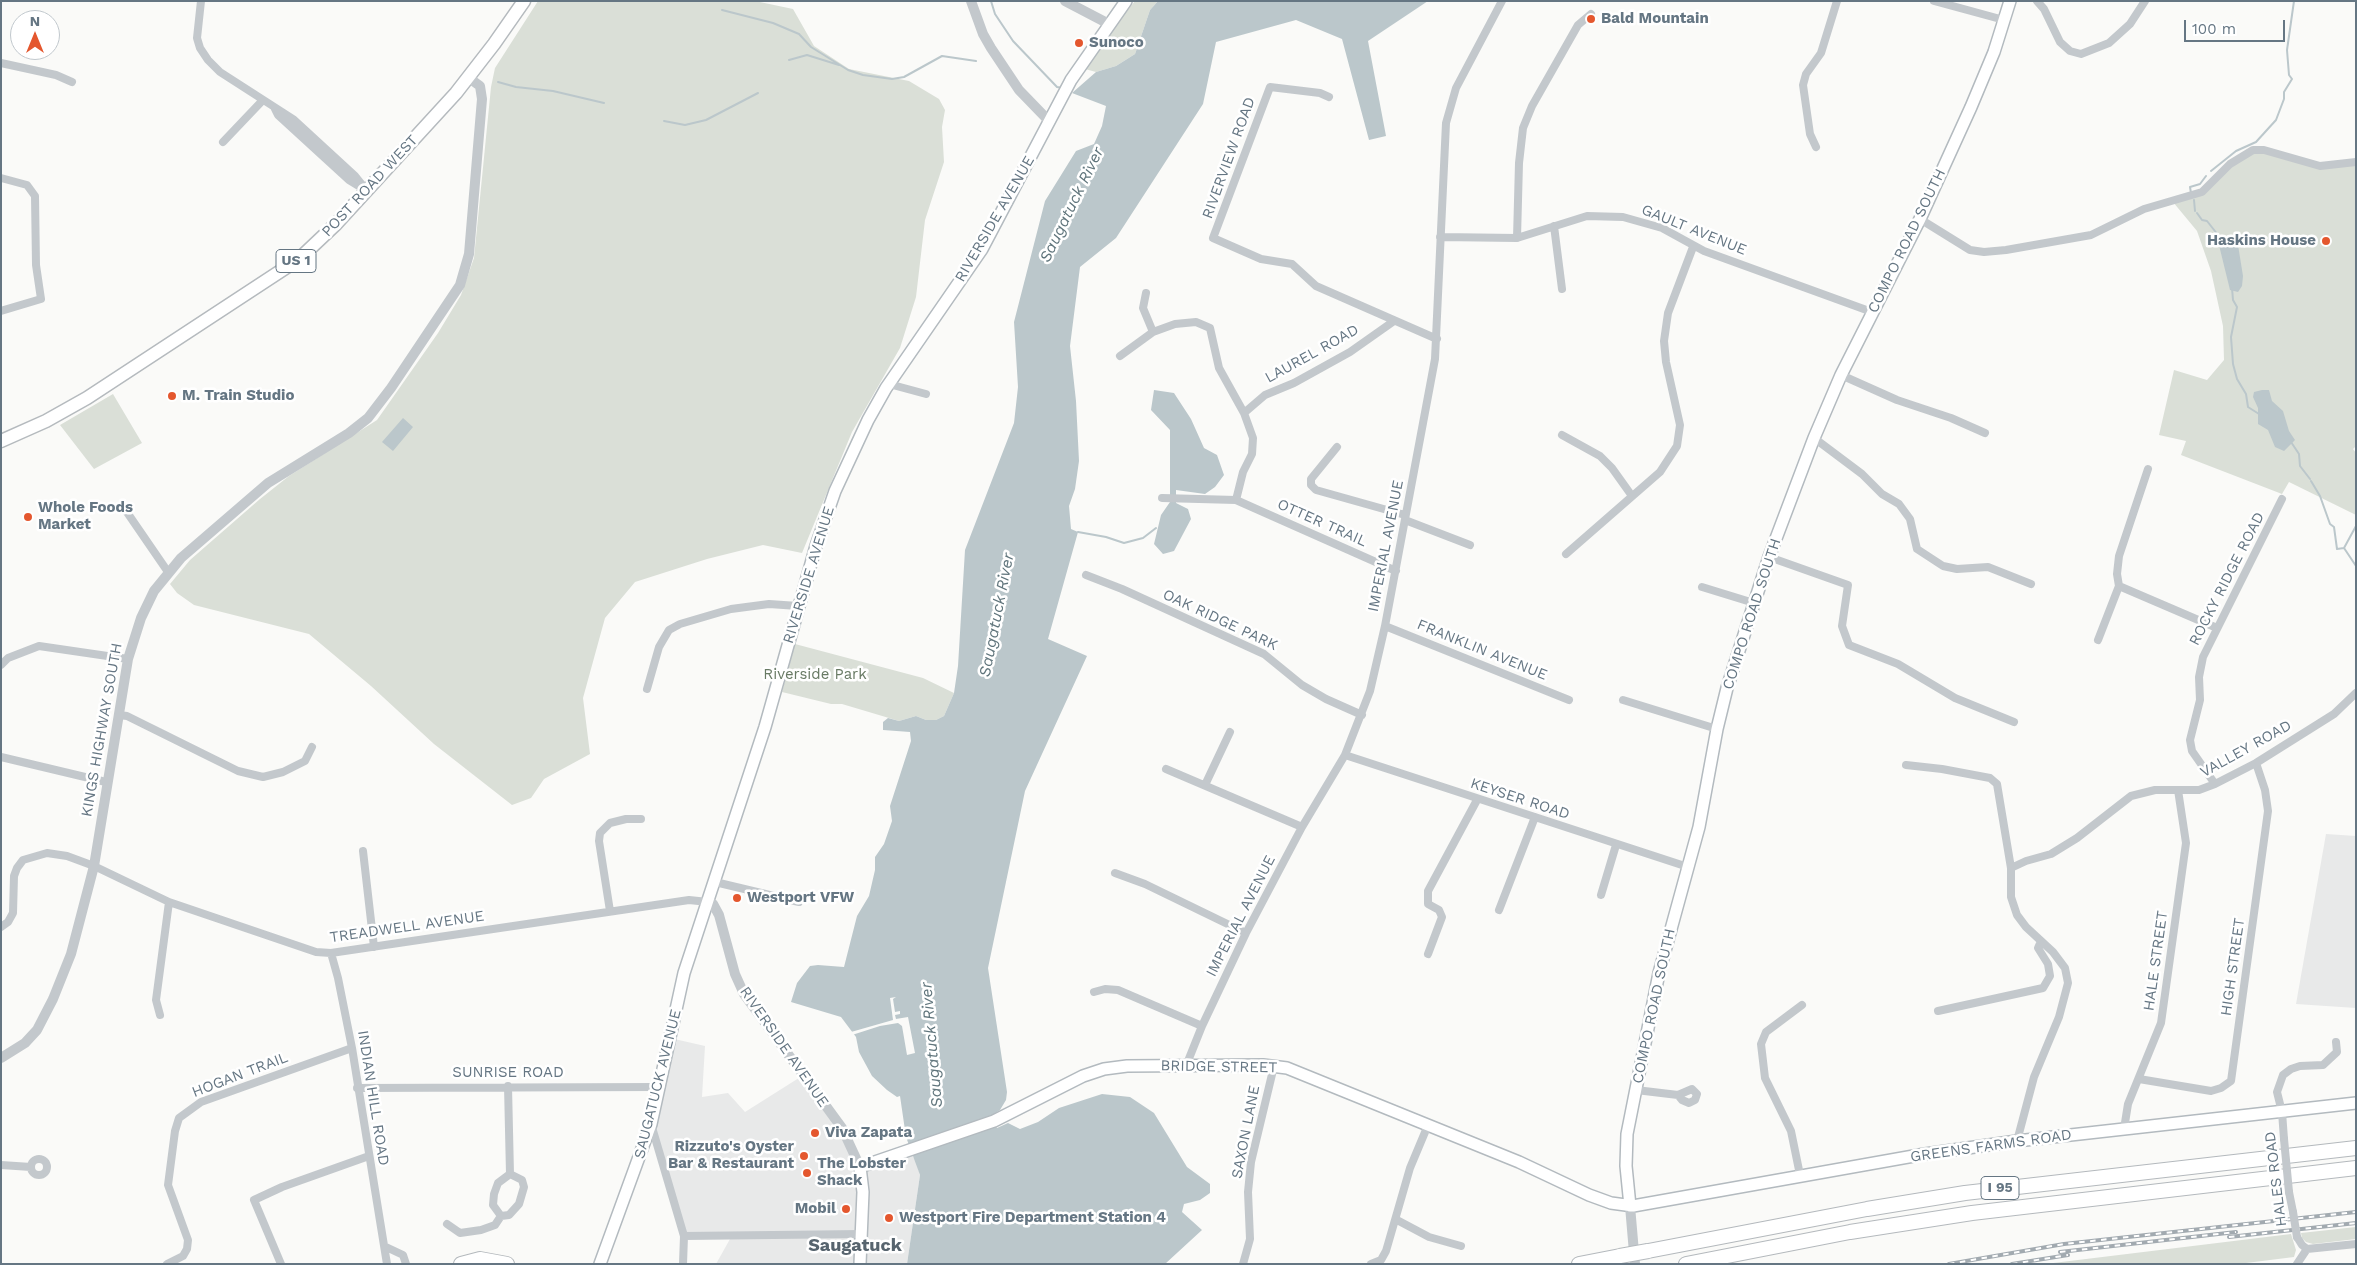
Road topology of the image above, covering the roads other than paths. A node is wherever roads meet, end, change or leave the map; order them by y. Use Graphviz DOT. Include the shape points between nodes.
graph roads {
  1 [pos="201,1"];
  2 [pos="524,1"];
  3 [pos="971,1"];
  4 [pos="1064,1"];
  5 [pos="1126,1"];
  6 [pos="1502,1"];
  7 [pos="1837,1"];
  8 [pos="1934,1"];
  9 [pos="2010,1"];
  10 [pos="2037,1"];
  11 [pos="2145,1"];
  12 [pos="1591,14"];
  13 [pos="2004,20"];
  14 [pos="1109,24"];
  15 [pos="1,63"];
  16 [pos="468,78"];
  17 [pos="72,82"];
  18 [pos="1329,97"];
  19 [pos="262,101"];
  20 [pos="1049,121"];
  21 [pos="223,142"];
  22 [pos="1816,147"];
  23 [pos="2356,162"];
  24 [pos="1,178"];
  25 [pos="366,191"];
  26 [pos="1920,219"];
  27 [pos="1554,226"];
  28 [pos="1440,237"];
  29 [pos="1517,238"];
  30 [pos="1693,247"];
  31 [pos="1562,290"];
  32 [pos="1146,293"];
  33 [pos="1,311"];
  34 [pos="1872,312"];
  35 [pos="1394,321"];
  36 [pos="1153,332"];
  37 [pos="1436,339"];
  38 [pos="1120,356"];
  39 [pos="1841,375"];
  40 [pos="889,384"];
  41 [pos="926,394"];
  42 [pos="1244,414"];
  43 [pos="1985,433"];
  44 [pos="1562,435"];
  45 [pos="1814,438"];
  46 [pos="1,440"];
  47 [pos="1337,447"];
  48 [pos="2148,469"];
  49 [pos="1632,496"];
  50 [pos="1164,498"];
  51 [pos="2282,499"];
  52 [pos="1236,500"];
  53 [pos="122,505"];
  54 [pos="1405,517"];
  55 [pos="1470,546"];
  56 [pos="1566,554"];
  57 [pos="1769,557"];
  58 [pos="1396,571"];
  59 [pos="168,572"];
  60 [pos="1086,575"];
  61 [pos="2031,584"];
  62 [pos="2119,586"];
  63 [pos="1702,587"];
  64 [pos="1754,603"];
  65 [pos="798,606"];
  66 [pos="1385,626"];
  67 [pos="2217,628"];
  68 [pos="2098,640"];
  69 [pos="128,659"];
  70 [pos="1,665"];
  71 [pos="647,689"];
  72 [pos="2356,693"];
  73 [pos="1570,700"];
  74 [pos="1623,700"];
  75 [pos="119,715"];
  76 [pos="1362,715"];
  77 [pos="2014,722"];
  78 [pos="1717,730"];
  79 [pos="1230,732"];
  80 [pos="312,747"];
  81 [pos="1345,755"];
  82 [pos="1,757"];
  83 [pos="2256,763"];
  84 [pos="1906,766"];
  85 [pos="1166,768"];
  86 [pos="106,782"];
  87 [pos="2215,784"];
  88 [pos="1205,785"];
  89 [pos="2178,790"];
  90 [pos="1477,800"];
  91 [pos="1535,817"];
  92 [pos="641,819"];
  93 [pos="1302,828"];
  94 [pos="1616,845"];
  95 [pos="364,851"];
  96 [pos="94,866"];
  97 [pos="1688,867"];
  98 [pos="2011,868"];
  99 [pos="1115,873"];
  100 [pos="716,882"];
  101 [pos="1601,896"];
  102 [pos="169,902"];
  103 [pos="708,902"];
  104 [pos="799,902"];
  105 [pos="1499,910"];
  106 [pos="610,911"];
  107 [pos="1,927"];
  108 [pos="1246,933"];
  109 [pos="2041,941"];
  110 [pos="374,947"];
  111 [pos="331,953"];
  112 [pos="1428,954"];
  113 [pos="1094,992"];
  114 [pos="1802,1005"];
  115 [pos="1938,1011"];
  116 [pos="160,1015"];
  117 [pos="1202,1026"];
  118 [pos="2336,1042"];
  119 [pos="352,1048"];
  120 [pos="3,1057"];
  121 [pos="1186,1066"];
  122 [pos="1274,1066"];
  123 [pos="2139,1079"];
  124 [pos="508,1086"];
  125 [pos="658,1087"];
  126 [pos="357,1088"];
  127 [pos="1636,1090"];
  128 [pos="1678,1095"];
  129 [pos="2356,1104"];
  130 [pos="2282,1112"];
  131 [pos="651,1124"];
  132 [pos="1428,1125"];
  133 [pos="2124,1129"];
  134 [pos="2017,1141"];
  135 [pos="2356,1148"];
  136 [pos="368,1156"];
  137 [pos="1,1165"];
  138 [pos="31,1167"];
  139 [pos="860,1167"];
  140 [pos="2356,1168"];
  141 [pos="510,1174"];
  142 [pos="1800,1175"];
  143 [pos="1630,1206"];
  144 [pos="501,1216"];
  145 [pos="1396,1220"];
  146 [pos="447,1224"];
  147 [pos="862,1234"];
  148 [pos="684,1236"];
  149 [pos="2356,1244"];
  150 [pos="1461,1246"];
  151 [pos="386,1247"];
  152 [pos="2307,1249"];
  153 [pos="167,1264"];
  154 [pos="281,1264"];
  155 [pos="387,1264"];
  156 [pos="406,1264"];
  157 [pos="460,1264"];
  158 [pos="507,1264"];
  159 [pos="600,1264"];
  160 [pos="683,1264"];
  161 [pos="860,1264"];
  162 [pos="1243,1264"];
  163 [pos="1371,1264"];
  164 [pos="1579,1264"];
  165 [pos="1635,1264"];
  166 [pos="1686,1264"];
  167 [pos="2297,1264"];
  1 -- 19 [label="street" via="197,27 200,48 220,72"];
  2 -- 16 [label="main road, POST ROAD WEST / US 1"];
  3 -- 20 [label="street" via="991,48 1019,90"];
  4 -- 14 [label="street"];
  5 -- 14 [label="main road, RIVERSIDE AVENUE"];
  6 -- 28 [label="street, IMPERIAL AVENUE" via="1462,74 1450,105 1443,143"];
  7 -- 22 [label="street" via="1821,53 1806,74 1803,85 1810,134"];
  8 -- 13 [label="street"];
  9 -- 13 [label="main road, COMPO ROAD SOUTH"];
  10 -- 11 [label="street" via="2064,47 2081,54 2109,43 2130,24"];
  12 -- 29 [label="street" via="1578,25 1523,128"];
  13 -- 26 [label="main road, COMPO ROAD SOUTH" via="1985,74"];
  14 -- 20 [label="main road, RIVERSIDE AVENUE"];
  15 -- 17 [label="street" via="56,75"];
  16 -- 25 [label="main road, POST ROAD WEST / US 1"];
  16 -- 59 [label="street, KINGS HIGHWAY SOUTH" via="480,86 482,99 468,259 464,278 453,297 365,421 268,483"];
  18 -- 35 [label="street, RIVERVIEW ROAD" via="1270,87 1213,238 1261,259 1292,264 1316,286"];
  19 -- 21 [label="street"];
  19 -- 25 [label="street" via="349,180"];
  20 -- 40 [label="main road, RIVERSIDE AVENUE" via="982,249"];
  23 -- 26 [label="street" via="2320,166 2264,150 2253,150 2230,164 2202,192 2144,209 2091,235 2006,250 1970,250"];
  24 -- 33 [label="street" via="27,185 35,196 36,265 41,298"];
  25 -- 46 [label="main road, POST ROAD WEST / US 1" via="318,242 283,270 87,398 46,421"];
  26 -- 34 [label="main road, COMPO ROAD SOUTH"];
  27 -- 29 [label="street, GAULT AVENUE"];
  27 -- 30 [label="street, GAULT AVENUE" via="1587,216 1614,215 1662,228"];
  27 -- 31 [label="street"];
  28 -- 29 [label="street, GAULT AVENUE"];
  28 -- 37 [label="street, IMPERIAL AVENUE"];
  30 -- 34 [label="street, GAULT AVENUE"];
  30 -- 49 [label="street" via="1668,313 1664,341 1680,424 1677,446 1660,472"];
  32 -- 36 [label="street" via="1143,308"];
  34 -- 39 [label="main road, COMPO ROAD SOUTH"];
  35 -- 37 [label="street"];
  35 -- 42 [label="street, LAUREL ROAD" via="1350,352 1265,395"];
  36 -- 38 [label="street"];
  36 -- 42 [label="street" via="1191,321 1210,328 1219,368"];
  37 -- 54 [label="street, IMPERIAL AVENUE" via="1432,379"];
  39 -- 43 [label="street"];
  39 -- 45 [label="main road, COMPO ROAD SOUTH"];
  40 -- 41 [label="street"];
  40 -- 65 [label="main road, RIVERSIDE AVENUE" via="835,491"];
  42 -- 52 [label="street" via="1253,438 1252,454 1243,472"];
  44 -- 49 [label="street" via="1600,456"];
  45 -- 57 [label="main road, COMPO ROAD SOUTH"];
  45 -- 61 [label="street" via="1862,474 1882,494 1899,504 1910,519 1917,549 1944,566 1957,569 1988,567"];
  47 -- 54 [label="street" via="1311,479 1310,485 1316,490"];
  48 -- 62 [label="street" via="2119,556"];
  49 -- 56 [label="street"];
  50 -- 52 [label="street, OTTER TRAIL"];
  51 -- 67 [label="street, ROCKY RIDGE ROAD"];
  52 -- 58 [label="street, OTTER TRAIL"];
  53 -- 59 [label="street"];
  54 -- 55 [label="street"];
  54 -- 58 [label="street, IMPERIAL AVENUE"];
  57 -- 64 [label="main road, COMPO ROAD SOUTH"];
  57 -- 77 [label="street" via="1848,585 1842,626 1849,644 1898,664 1955,698"];
  58 -- 66 [label="street, IMPERIAL AVENUE"];
  59 -- 69 [label="street, KINGS HIGHWAY SOUTH" via="147,603"];
  60 -- 76 [label="street, OAK RIDGE PARK" via="1264,654 1326,699"];
  62 -- 67 [label="street"];
  62 -- 68 [label="street"];
  63 -- 64 [label="street"];
  64 -- 78 [label="main road, COMPO ROAD SOUTH"];
  65 -- 71 [label="street" via="769,604 731,609 669,630 659,647"];
  65 -- 100 [label="main road, RIVERSIDE AVENUE" via="765,726"];
  66 -- 73 [label="street, FRANKLIN AVENUE"];
  66 -- 76 [label="street, IMPERIAL AVENUE"];
  67 -- 87 [label="street, ROCKY RIDGE ROAD" via="2203,657 2199,677 2200,700 2190,740 2192,751"];
  69 -- 70 [label="street" via="39,646 8,658"];
  69 -- 75 [label="street, KINGS HIGHWAY SOUTH"];
  72 -- 83 [label="street, VALLEY ROAD" via="2334,714"];
  74 -- 78 [label="street"];
  75 -- 80 [label="street" via="127,716 238,771 262,777 283,772 305,761"];
  75 -- 86 [label="street, KINGS HIGHWAY SOUTH"];
  76 -- 81 [label="street, IMPERIAL AVENUE"];
  78 -- 97 [label="main road, COMPO ROAD SOUTH"];
  79 -- 88 [label="street"];
  81 -- 90 [label="street, KEYSER ROAD"];
  81 -- 93 [label="street, IMPERIAL AVENUE"];
  82 -- 86 [label="street"];
  83 -- 87 [label="street, VALLEY ROAD"];
  83 -- 123 [label="street, HIGH STREET" via="2268,811 2231,1081 2211,1091"];
  84 -- 98 [label="street" via="1990,778 1997,784"];
  85 -- 88 [label="street"];
  86 -- 96 [label="street, KINGS HIGHWAY SOUTH"];
  87 -- 89 [label="street, VALLEY ROAD" via="2200,790"];
  88 -- 93 [label="street"];
  89 -- 98 [label="street, VALLEY ROAD" via="2156,790 2131,796 2052,854"];
  89 -- 123 [label="street, HALE STREET" via="2185,852 2161,1023"];
  90 -- 91 [label="street, KEYSER ROAD"];
  90 -- 112 [label="street" via="1428,891 1428,904 1438,910 1442,918"];
  91 -- 94 [label="street, KEYSER ROAD"];
  91 -- 105 [label="street"];
  92 -- 106 [label="street" via="610,823 600,833"];
  93 -- 108 [label="street, IMPERIAL AVENUE"];
  94 -- 97 [label="street, KEYSER ROAD"];
  94 -- 101 [label="street"];
  95 -- 110 [label="street"];
  96 -- 102 [label="street, TREADWELL AVENUE"];
  96 -- 107 [label="street, TREADWELL AVENUE" via="47,853 23,860 14,876 13,913"];
  96 -- 120 [label="street, KINGS HIGHWAY SOUTH" via="71,954 53,999 37,1030 25,1043"];
  97 -- 127 [label="main road, COMPO ROAD SOUTH" via="1660,966"];
  98 -- 109 [label="street" via="2011,897 2017,915"];
  99 -- 108 [label="street"];
  100 -- 103 [label="main road, RIVERSIDE AVENUE"];
  100 -- 104 [label="street"];
  102 -- 111 [label="street, TREADWELL AVENUE" via="316,952"];
  102 -- 116 [label="street" via="156,1000"];
  103 -- 106 [label="street, TREADWELL AVENUE" via="689,900"];
  103 -- 125 [label="main road, SAUGATUCK AVENUE" via="684,974"];
  103 -- 139 [label="street, RIVERSIDE AVENUE" via="720,915 735,974 744,994 842,1128"];
  106 -- 110 [label="street, TREADWELL AVENUE"];
  108 -- 117 [label="street, IMPERIAL AVENUE"];
  109 -- 115 [label="street" via="2038,948 2048,964 2050,976 2043,988"];
  109 -- 134 [label="street" via="2065,968 2068,983 2059,1016 2034,1077"];
  110 -- 111 [label="street, TREADWELL AVENUE"];
  111 -- 119 [label="street, INDIAN HILL ROAD"];
  113 -- 117 [label="street" via="1118,990"];
  114 -- 142 [label="street" via="1766,1032 1761,1044 1765,1078 1791,1131"];
  117 -- 121 [label="street, IMPERIAL AVENUE"];
  118 -- 130 [label="street, HALES ROAD" via="2337,1052 2323,1065 2300,1066 2282,1075 2277,1092"];
  119 -- 126 [label="street, INDIAN HILL ROAD"];
  119 -- 153 [label="street, HOGAN TRAIL" via="201,1102 179,1118 174,1131 168,1185 188,1240 183,1256"];
  121 -- 122 [label="main road, BRIDGE STREET"];
  121 -- 139 [label="main road, BRIDGE STREET" via="1104,1069 1083,1076 994,1121"];
  122 -- 132 [label="main road, BRIDGE STREET" via="1287,1068"];
  122 -- 162 [label="street, SAXON LANE" via="1251,1162 1248,1192 1250,1240"];
  123 -- 133 [label="street, HALE STREET" via="2126,1109"];
  124 -- 125 [label="street, SUNRISE ROAD"];
  124 -- 126 [label="street, SUNRISE ROAD"];
  124 -- 141 [label="street"];
  125 -- 131 [label="main road, SAUGATUCK AVENUE"];
  126 -- 136 [label="street, INDIAN HILL ROAD"];
  127 -- 128 [label="street"];
  127 -- 143 [label="main road, COMPO ROAD SOUTH" via="1626,1145"];
  129 -- 130 [label="main road, GREENS FARMS ROAD"];
  130 -- 133 [label="main road, GREENS FARMS ROAD"];
  130 -- 152 [label="street, HALES ROAD, bridge" via="2297,1237"];
  131 -- 148 [label="street"];
  131 -- 159 [label="main road, SAUGATUCK AVENUE"];
  132 -- 143 [label="main road, BRIDGE STREET" via="1589,1195"];
  132 -- 145 [label="street" via="1410,1168"];
  133 -- 134 [label="main road, GREENS FARMS ROAD"];
  134 -- 142 [label="main road, GREENS FARMS ROAD"];
  135 -- 164 [label="highway, I 95, bridge" via="1965,1193"];
  136 -- 151 [label="street, INDIAN HILL ROAD"];
  136 -- 154 [label="street" via="254,1200"];
  137 -- 138 [label="street"];
  139 -- 147 [label="main road, RIVERSIDE AVENUE" via="864,1192"];
  140 -- 166 [label="highway, I 95" via="1972,1213"];
  141 -- 144 [label="street" via="498,1183 494,1194 493,1205"];
  141 -- 144 [label="street" via="522,1180 523,1196 509,1215"];
  142 -- 143 [label="main road, GREENS FARMS ROAD"];
  143 -- 165 [label="street, COMPO ROAD SOUTH"];
  144 -- 146 [label="street" via="495,1226 482,1230 460,1233"];
  145 -- 150 [label="street" via="1429,1237"];
  145 -- 163 [label="street" via="1381,1260"];
  147 -- 148 [label="street"];
  147 -- 161 [label="main road, RIVERSIDE AVENUE"];
  148 -- 160 [label="street"];
  149 -- 152 [label="street"];
  151 -- 155 [label="street, INDIAN HILL ROAD"];
  151 -- 156 [label="street" via="403,1255"];
  152 -- 167 [label="street"];
  157 -- 158 [label="highway" via="480,1259"];
}
